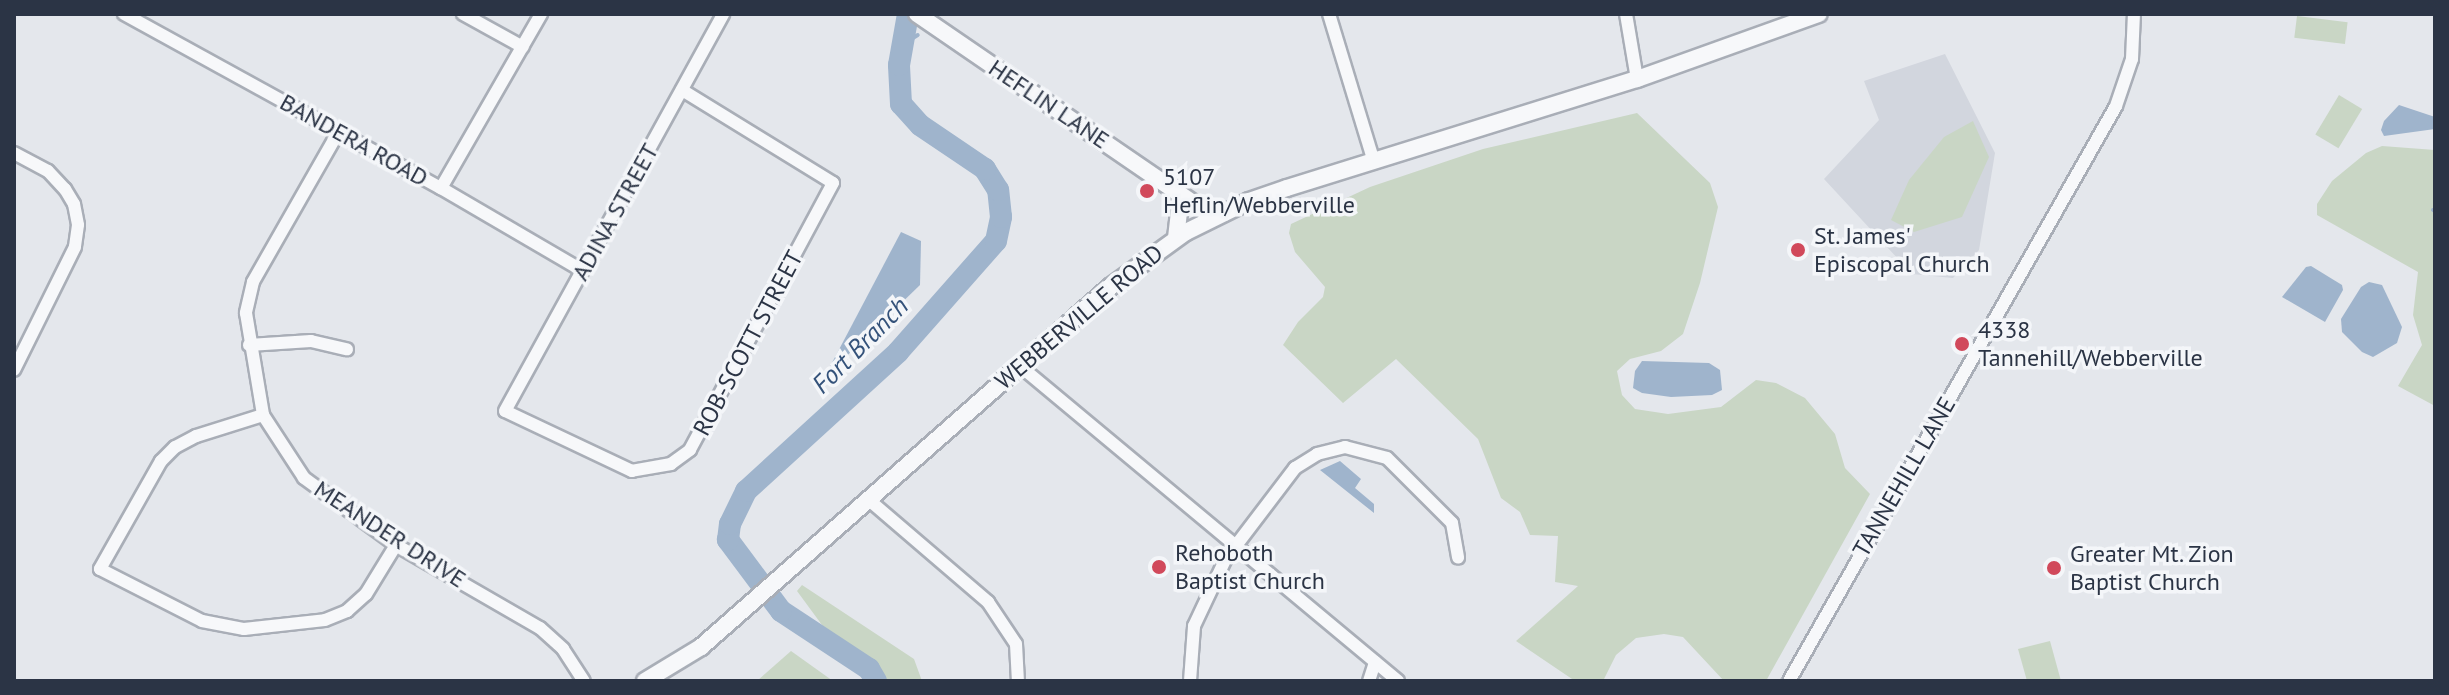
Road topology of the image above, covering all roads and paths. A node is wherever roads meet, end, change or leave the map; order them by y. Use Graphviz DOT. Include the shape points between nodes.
graph roads {
  1 [pos="124,14"];
  2 [pos="463,14"];
  3 [pos="541,14"];
  4 [pos="723,14"];
  5 [pos="917,14"];
  6 [pos="1329,14"];
  7 [pos="1626,14"];
  8 [pos="1819,14"];
  9 [pos="2134,14"];
  10 [pos="523,47"];
  11 [pos="1637,79"];
  12 [pos="682,90"];
  13 [pos="339,131"];
  14 [pos="14,153"];
  15 [pos="1374,162"];
  16 [pos="441,188"];
  17 [pos="1181,195"];
  18 [pos="1213,217"];
  19 [pos="1176,238"];
  20 [pos="583,271"];
  21 [pos="249,345"];
  22 [pos="347,349"];
  23 [pos="1020,366"];
  24 [pos="14,370"];
  25 [pos="505,411"];
  26 [pos="263,415"];
  27 [pos="869,500"];
  28 [pos="396,545"];
  29 [pos="1234,546"];
  30 [pos="1458,557"];
  31 [pos="1375,662"];
  32 [pos="584,681"];
  33 [pos="645,681"];
  34 [pos="1018,681"];
  35 [pos="1190,681"];
  36 [pos="1369,681"];
  37 [pos="1398,681"];
  38 [pos="1789,681"];
  1 -- 13 [label="street, BANDERA ROAD"];
  2 -- 10 [label="street"];
  3 -- 10 [label="street"];
  4 -- 12 [label="street, ADINA STREET"];
  5 -- 17 [label="street, HEFLIN LANE"];
  6 -- 15 [label="street"];
  7 -- 11 [label="street"];
  8 -- 11 [label="street, WEBBERVILLE ROAD"];
  9 -- 38 [label="street, TANNEHILL LANE" via="2132,59 2116,106"];
  10 -- 16 [label="street"];
  11 -- 15 [label="street, WEBBERVILLE ROAD"];
  12 -- 20 [label="street, ADINA STREET"];
  12 -- 25 [label="street, ROB-SCOTT STREET" via="833,183 700,433 681,457 632,471"];
  13 -- 16 [label="street, BANDERA ROAD"];
  13 -- 21 [label="street, MEANDER DRIVE" via="253,282 246,313"];
  14 -- 24 [label="street" via="48,171 74,204 78,225 75,247"];
  15 -- 18 [label="street, WEBBERVILLE ROAD"];
  16 -- 20 [label="street, BANDERA ROAD"];
  17 -- 18 [label="street, HEFLIN LANE"];
  17 -- 19 [label="street"];
  18 -- 19 [label="street, WEBBERVILLE ROAD"];
  19 -- 23 [label="street, WEBBERVILLE ROAD" via="1127,273"];
  20 -- 25 [label="street, ADINA STREET"];
  21 -- 22 [label="street" via="311,341"];
  21 -- 26 [label="street, MEANDER DRIVE"];
  23 -- 27 [label="street, WEBBERVILLE ROAD"];
  23 -- 29 [label="street"];
  26 -- 28 [label="street, MEANDER DRIVE" via="304,478"];
  26 -- 28 [label="street" via="175,447 161,461 100,569 202,621 244,629 325,620 347,611 366,594"];
  27 -- 33 [label="street, WEBBERVILLE ROAD" via="701,647"];
  27 -- 34 [label="street" via="988,602 1016,644"];
  28 -- 32 [label="street, MEANDER DRIVE" via="540,628 563,649"];
  29 -- 30 [label="street" via="1295,468 1317,454 1345,447 1371,451 1400,469 1452,523"];
  29 -- 31 [label="street"];
  29 -- 35 [label="street" via="1194,626"];
  31 -- 36 [label="street"];
  31 -- 37 [label="street"];
}
